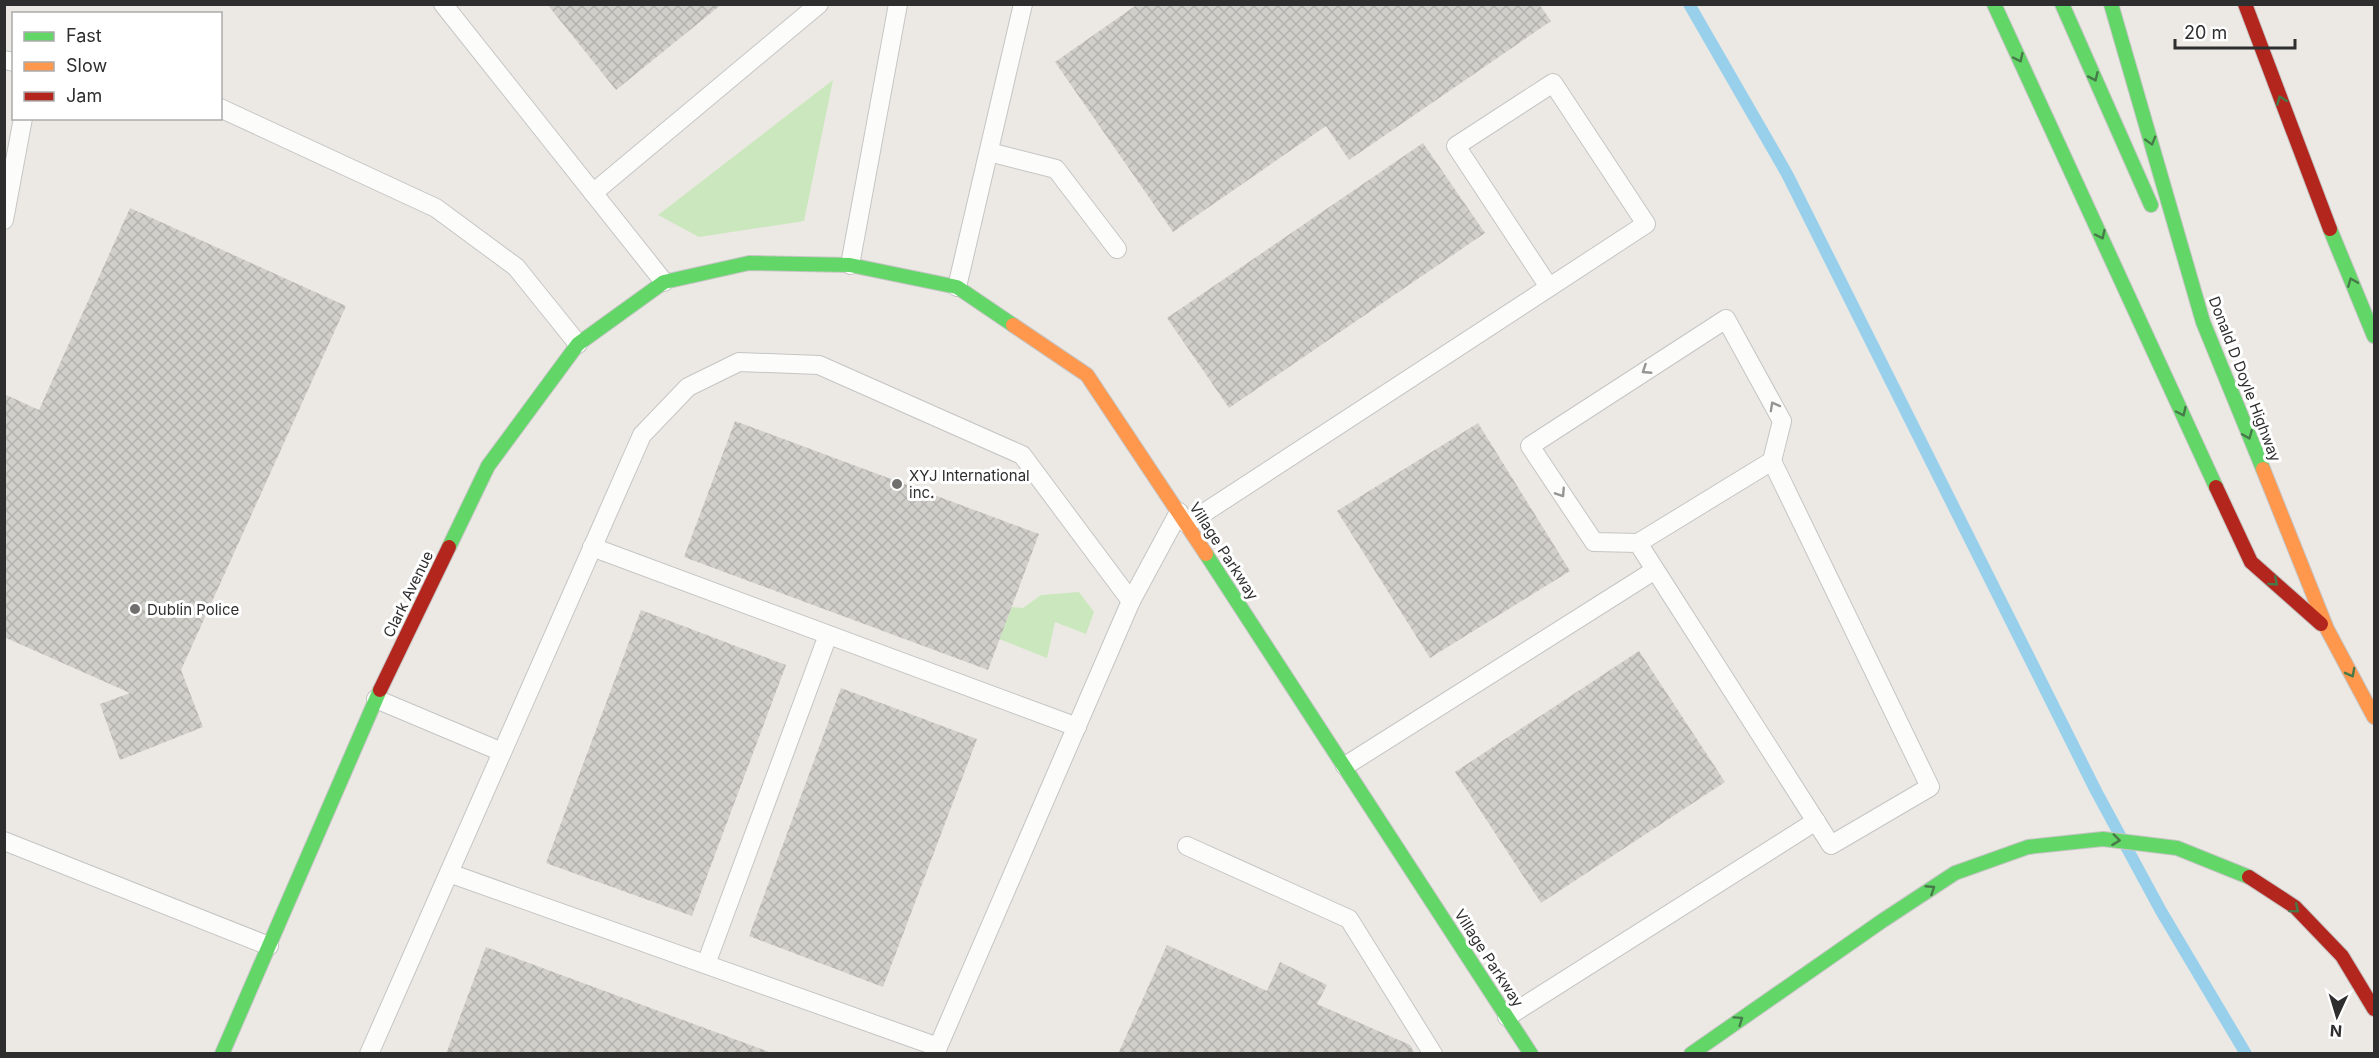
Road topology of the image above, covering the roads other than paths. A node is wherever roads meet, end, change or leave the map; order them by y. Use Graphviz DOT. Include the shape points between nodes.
graph roads {
  1 [pos="443,4"];
  2 [pos="819,4"];
  3 [pos="898,4"];
  4 [pos="1023,4"];
  5 [pos="1994,4"];
  6 [pos="2062,4"];
  7 [pos="2111,4"];
  8 [pos="2245,4"];
  9 [pos="222,109"];
  10 [pos="23,120"];
  11 [pos="989,152"];
  12 [pos="593,193"];
  13 [pos="4,220"];
  14 [pos="1117,249"];
  15 [pos="750,263"];
  16 [pos="850,265"];
  17 [pos="664,282"];
  18 [pos="957,287"];
  19 [pos="1549,287"];
  20 [pos="2203,322"];
  21 [pos="2374,336"];
  22 [pos="578,345"];
  23 [pos="1772,461"];
  24 [pos="1183,518"];
  25 [pos="1638,543"];
  26 [pos="592,547"];
  27 [pos="1655,570"];
  28 [pos="1131,601"];
  29 [pos="2327,629"];
  30 [pos="828,635"];
  31 [pos="376,699"];
  32 [pos="2374,717"];
  33 [pos="1077,727"];
  34 [pos="502,752"];
  35 [pos="1345,766"];
  36 [pos="1816,821"];
  37 [pos="4,841"];
  38 [pos="1187,846"];
  39 [pos="449,873"];
  40 [pos="268,946"];
  41 [pos="706,964"];
  42 [pos="2374,1009"];
  43 [pos="1507,1017"];
  44 [pos="936,1050"];
  45 [pos="222,1053"];
  46 [pos="369,1053"];
  47 [pos="1434,1053"];
  48 [pos="1531,1053"];
  49 [pos="1691,1053"];
  1 -- 12 [label="lane"];
  2 -- 12 [label="lane"];
  3 -- 16 [label="lane"];
  4 -- 11 [label="lane"];
  5 -- 29 [label="main road, one-way" via="2251,562"];
  6 -- 20 [label="main road, one-way"];
  7 -- 20 [label="main road, Donald D Doyle Highway, one-way"];
  21 -- 8 [label="main road, one-way"];
  9 -- 22 [label="lane" via="436,208 516,267"];
  10 -- 13 [label="lane"];
  11 -- 14 [label="lane" via="1056,169"];
  11 -- 18 [label="lane"];
  12 -- 17 [label="lane"];
  15 -- 16 [label="main road, Village Parkway"];
  15 -- 17 [label="main road, Clark Avenue"];
  16 -- 18 [label="main road, Village Parkway"];
  17 -- 22 [label="main road, Clark Avenue"];
  18 -- 24 [label="main road, Village Parkway" via="1087,375"];
  19 -- 19 [label="lane" via="1646,224 1553,83 1456,146"];
  19 -- 24 [label="lane"];
  20 -- 29 [label="main road, Donald D Doyle Highway, one-way"];
  22 -- 31 [label="main road, Clark Avenue" via="488,466"];
  23 -- 25 [label="lane"];
  23 -- 25 [label="lane, one-way" via="1782,421 1726,319 1530,446 1594,542"];
  23 -- 36 [label="lane" via="1930,787 1831,845"];
  24 -- 28 [label="lane"];
  24 -- 35 [label="main road, Village Parkway"];
  25 -- 27 [label="lane"];
  26 -- 28 [label="lane" via="642,435 688,387 739,362 819,365 1022,455"];
  26 -- 30 [label="lane"];
  26 -- 34 [label="lane"];
  27 -- 35 [label="lane"];
  27 -- 36 [label="lane"];
  28 -- 33 [label="lane"];
  29 -- 32 [label="main road, Donald D Doyle Highway, one-way"];
  30 -- 33 [label="lane"];
  30 -- 41 [label="lane"];
  31 -- 34 [label="lane"];
  31 -- 40 [label="main road, Clark Avenue"];
  33 -- 44 [label="lane"];
  34 -- 39 [label="lane"];
  35 -- 43 [label="main road, Village Parkway"];
  36 -- 43 [label="lane"];
  37 -- 40 [label="lane"];
  38 -- 47 [label="lane" via="1349,919"];
  39 -- 41 [label="lane"];
  39 -- 46 [label="lane"];
  40 -- 45 [label="main road, Clark Avenue"];
  41 -- 44 [label="lane"];
  49 -- 42 [label="main road, one-way" via="1955,873 2028,847 2103,839 2177,848 2246,875 2295,907 2342,956"];
  43 -- 48 [label="main road, Village Parkway"];
}
